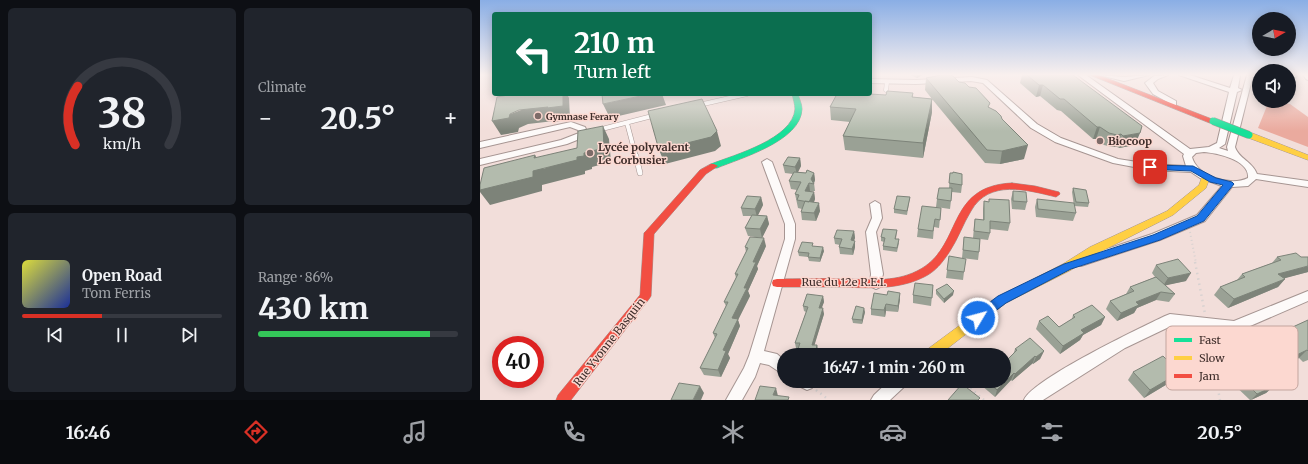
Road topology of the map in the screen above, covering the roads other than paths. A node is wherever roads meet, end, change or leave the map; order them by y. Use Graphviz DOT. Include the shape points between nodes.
graph roads {
  1 [pos="1003,94"];
  2 [pos="1107,94"];
  3 [pos="1142,94"];
  4 [pos="1156,94"];
  5 [pos="1234,94"];
  6 [pos="1237,94"];
  7 [pos="1246,94"];
  8 [pos="738,96"];
  9 [pos="796,96"];
  10 [pos="694,106"];
  11 [pos="664,114"];
  12 [pos="1240,114"];
  13 [pos="1213,121"];
  14 [pos="627,122"];
  15 [pos="584,134"];
  16 [pos="480,145"];
  17 [pos="1211,149"];
  18 [pos="1189,153"];
  19 [pos="1234,156"];
  20 [pos="1308,158"];
  21 [pos="480,162"];
  22 [pos="767,162"];
  23 [pos="1193,169"];
  24 [pos="640,173"];
  25 [pos="1253,176"];
  26 [pos="1206,177"];
  27 [pos="1229,184"];
  28 [pos="1308,184"];
  29 [pos="1056,194"];
  30 [pos="875,204"];
  31 [pos="1067,267"];
  32 [pos="777,282"];
  33 [pos="876,284"];
  34 [pos="1308,296"];
  35 [pos="938,348"];
  36 [pos="756,356"];
  37 [pos="777,363"];
  38 [pos="892,388"];
  39 [pos="563,400"];
  40 [pos="734,400"];
  41 [pos="879,400"];
  42 [pos="1032,400"];
  1 -- 23 [label="street" via="1034,126 1058,140 1116,161 1150,167"];
  2 -- 18 [label="street"];
  3 -- 13 [label="street"];
  4 -- 13 [label="street"];
  5 -- 17 [label="street" via="1220,144"];
  6 -- 12 [label="street"];
  7 -- 12 [label="street"];
  8 -- 10 [label="lane"];
  9 -- 39 [label="street, Rue Yvonne Basquin" via="798,115 787,131 776,140 703,172 649,233 645,296"];
  11 -- 14 [label="lane"];
  12 -- 19 [label="street" via="1231,146"];
  13 -- 20 [label="street, bridge"];
  14 -- 15 [label="lane"];
  14 -- 24 [label="lane"];
  15 -- 16 [label="street" via="578,126 564,125"];
  15 -- 21 [label="street" via="564,142"];
  17 -- 18 [label="street" via="1198,149"];
  17 -- 19 [label="street"];
  18 -- 23 [label="street" via="1187,160"];
  19 -- 25 [label="street" via="1248,166"];
  22 -- 32 [label="street" via="790,224 790,239"];
  23 -- 26 [label="street"];
  25 -- 27 [label="street" via="1246,183"];
  25 -- 28 [label="street"];
  26 -- 27 [label="street"];
  26 -- 31 [label="street" via="1203,186 1170,213 1094,250"];
  27 -- 31 [label="street" via="1201,218 1188,225"];
  29 -- 33 [label="street, Rue du 12e R.E.I." via="1003,186 988,189 974,200 938,262 923,274"];
  30 -- 33 [label="street" via="877,218 871,232"];
  31 -- 35 [label="street" via="1002,300"];
  32 -- 33 [label="street, Rue du 12e R.E.I."];
  32 -- 36 [label="street"];
  34 -- 42 [label="street" via="1234,326 1170,320 1120,344"];
  36 -- 37 [label="street" via="772,359"];
  36 -- 40 [label="street"];
  38 -- 41 [label="street"];
}
